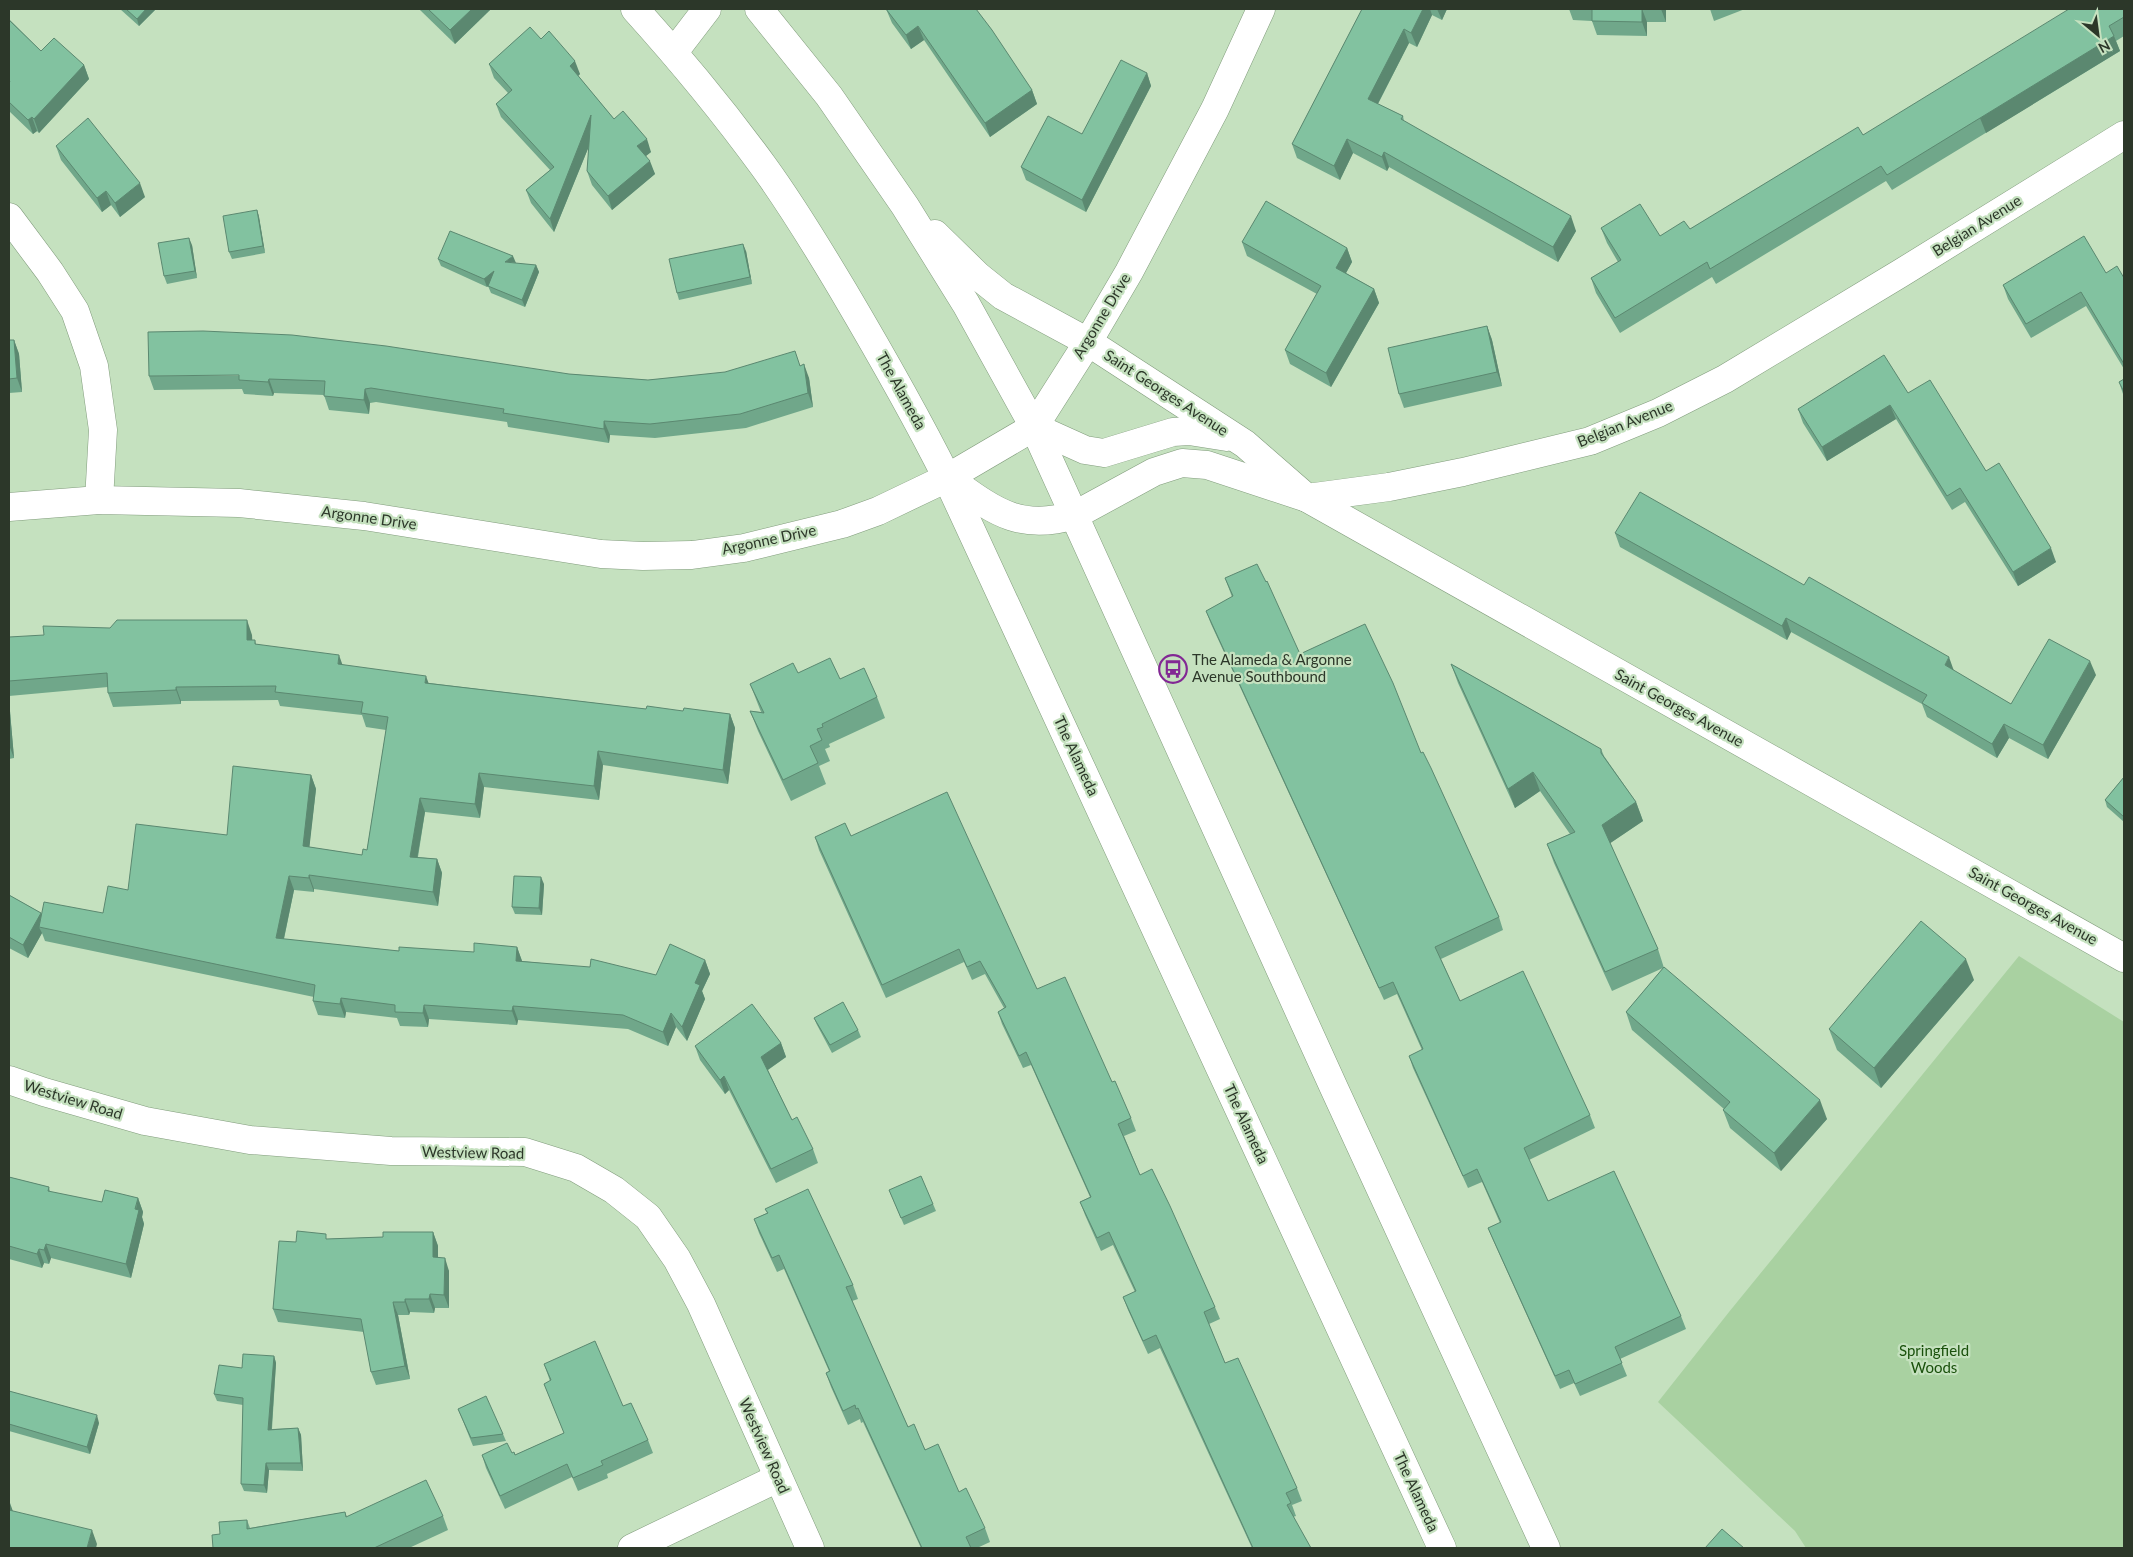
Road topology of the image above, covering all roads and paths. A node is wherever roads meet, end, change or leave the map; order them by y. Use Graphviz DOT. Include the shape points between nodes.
graph roads {
  1 [pos="635,9"];
  2 [pos="706,9"];
  3 [pos="759,9"];
  4 [pos="1261,9"];
  5 [pos="674,52"];
  6 [pos="2124,134"];
  7 [pos="905,206"];
  8 [pos="9,216"];
  9 [pos="1088,342"];
  10 [pos="1034,427"];
  11 [pos="1245,444"];
  12 [pos="947,478"];
  13 [pos="1307,498"];
  14 [pos="99,500"];
  15 [pos="9,507"];
  16 [pos="1075,515"];
  17 [pos="2124,958"];
  18 [pos="9,1080"];
  19 [pos="778,1478"];
  20 [pos="632,1548"];
  21 [pos="810,1548"];
  22 [pos="1442,1548"];
  23 [pos="1546,1548"];
  1 -- 5 [label="main road, The Alameda"];
  2 -- 5 [label="main road"];
  3 -- 7 [label="main road" via="829,96"];
  4 -- 9 [label="main road, Argonne Drive" via="1216,109"];
  5 -- 12 [label="main road, The Alameda" via="728,118 797,217 878,350"];
  6 -- 13 [label="main road, Belgian Avenue" via="1734,374 1658,413 1590,441 1525,458 1389,487"];
  7 -- 9 [label="main road, Saint Georges Avenue" via="1003,296"];
  7 -- 10 [label="main road" via="966,304"];
  8 -- 14 [label="main road" via="75,312 94,366 103,430"];
  9 -- 10 [label="main road, Argonne Drive"];
  9 -- 11 [label="main road, Saint Georges Avenue"];
  10 -- 11 [label="main road, Saint Georges Avenue" via="1085,450 1104,453 1173,432 1222,436"];
  10 -- 12 [label="main road, Argonne Drive"];
  10 -- 16 [label="main road"];
  11 -- 13 [label="main road, Saint Georges Avenue"];
  12 -- 14 [label="main road, Argonne Drive" via="878,511 786,539 701,554 644,556 602,554 364,516 248,504"];
  12 -- 16 [label="main road, Belgian Avenue" via="992,510 1018,519 1036,522"];
  12 -- 22 [label="main road, The Alameda"];
  13 -- 16 [label="main road, Belgian Avenue" via="1207,465 1182,463 1154,472"];
  13 -- 17 [label="main road, Saint Georges Avenue"];
  14 -- 15 [label="main road, Argonne Drive"];
  16 -- 23 [label="main road"];
  18 -- 19 [label="main road, Westview Road" via="145,1121 250,1140 391,1151 525,1152 576,1168 614,1190 648,1217 677,1259 701,1304"];
  19 -- 20 [label="main road"];
  19 -- 21 [label="main road, Westview Road"];
}
